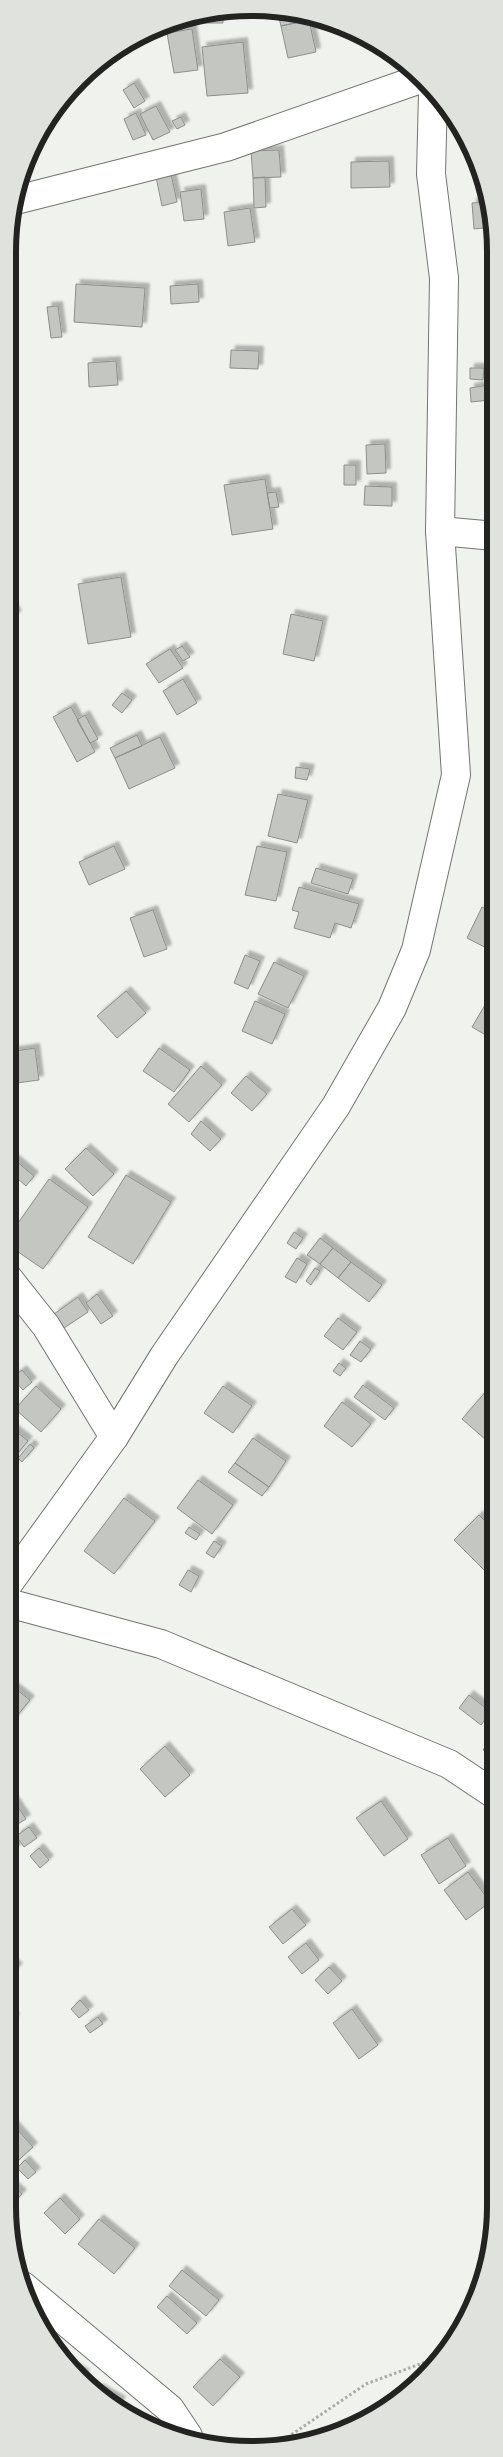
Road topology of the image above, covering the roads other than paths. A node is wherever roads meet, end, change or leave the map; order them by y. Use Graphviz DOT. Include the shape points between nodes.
graph roads {
  1 [pos="414,81"];
  2 [pos="433,102"];
  3 [pos="23,198"];
  4 [pos="440,531"];
  5 [pos="487,535"];
  6 [pos="16,1288"];
  7 [pos="114,1436"];
  8 [pos="16,1573"];
  9 [pos="16,1605"];
  10 [pos="487,1789"];
  11 [pos="34,2295"];
  12 [pos="185,2431"];
  1 -- 3 [label="main road" via="226,147"];
  2 -- 4 [label="main road" via="431,174 444,278"];
  4 -- 5 [label="main road"];
  4 -- 7 [label="main road" via="456,775 416,950 392,1008 336,1106 164,1356"];
  6 -- 7 [label="main road" via="46,1326"];
  7 -- 8 [label="main road"];
  9 -- 10 [label="main road" via="161,1644 449,1764"];
  11 -- 12 [label="main road" via="170,2409"];
}
